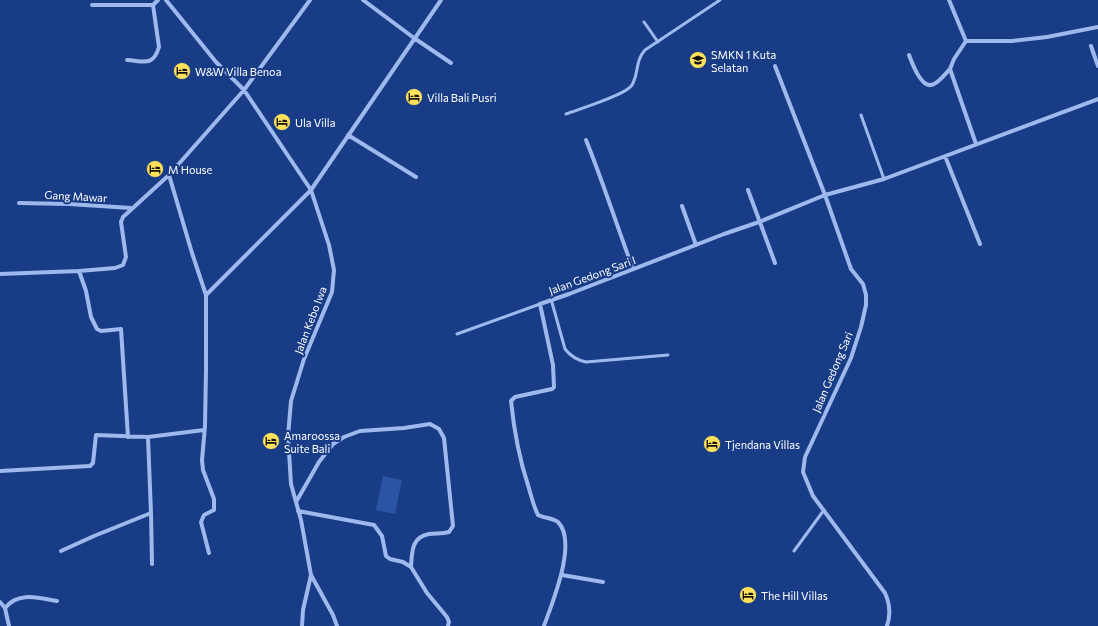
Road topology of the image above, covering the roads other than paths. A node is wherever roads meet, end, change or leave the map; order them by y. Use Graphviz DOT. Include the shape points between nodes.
graph roads {
  1 [pos="158,0"];
  2 [pos="166,0"];
  3 [pos="310,0"];
  4 [pos="363,0"];
  5 [pos="441,0"];
  6 [pos="720,0"];
  7 [pos="949,0"];
  8 [pos="92,5"];
  9 [pos="153,5"];
  10 [pos="644,22"];
  11 [pos="1098,27"];
  12 [pos="414,38"];
  13 [pos="966,41"];
  14 [pos="658,42"];
  15 [pos="1091,46"];
  16 [pos="909,55"];
  17 [pos="127,60"];
  18 [pos="451,63"];
  19 [pos="775,66"];
  20 [pos="1098,66"];
  21 [pos="950,69"];
  22 [pos="244,90"];
  23 [pos="1098,100"];
  24 [pos="566,114"];
  25 [pos="860,115"];
  26 [pos="348,135"];
  27 [pos="586,140"];
  28 [pos="976,144"];
  29 [pos="945,156"];
  30 [pos="169,175"];
  31 [pos="416,177"];
  32 [pos="884,179"];
  33 [pos="311,190"];
  34 [pos="748,190"];
  35 [pos="825,195"];
  36 [pos="19,203"];
  37 [pos="682,206"];
  38 [pos="131,208"];
  39 [pos="759,222"];
  40 [pos="980,244"];
  41 [pos="696,245"];
  42 [pos="775,263"];
  43 [pos="633,269"];
  44 [pos="79,271"];
  45 [pos="0,274"];
  46 [pos="206,295"];
  47 [pos="551,299"];
  48 [pos="540,304"];
  49 [pos="457,334"];
  50 [pos="668,355"];
  51 [pos="204,430"];
  52 [pos="128,437"];
  53 [pos="148,437"];
  54 [pos="0,471"];
  55 [pos="296,502"];
  56 [pos="824,510"];
  57 [pos="298,511"];
  58 [pos="151,513"];
  59 [pos="61,551"];
  60 [pos="794,551"];
  61 [pos="209,553"];
  62 [pos="152,564"];
  63 [pos="410,567"];
  64 [pos="311,575"];
  65 [pos="562,575"];
  66 [pos="603,582"];
  67 [pos="57,601"];
  68 [pos="0,602"];
  69 [pos="5,608"];
  70 [pos="9,626"];
  71 [pos="302,626"];
  72 [pos="337,626"];
  73 [pos="448,626"];
  74 [pos="544,626"];
  75 [pos="888,626"];
  1 -- 9 [label="street"];
  2 -- 22 [label="street, Jalan Kebo Iwa" via="216,62"];
  3 -- 22 [label="street"];
  4 -- 12 [label="street"];
  5 -- 12 [label="street"];
  6 -- 14 [label="lane"];
  7 -- 13 [label="street"];
  8 -- 9 [label="street"];
  9 -- 17 [label="street" via="158,52 149,62"];
  10 -- 14 [label="lane"];
  11 -- 13 [label="street" via="1012,41"];
  12 -- 18 [label="street"];
  12 -- 26 [label="street"];
  13 -- 21 [label="street"];
  14 -- 24 [label="lane" via="641,54 634,81 628,89"];
  15 -- 20 [label="street"];
  16 -- 21 [label="street" via="917,74 927,85 934,84"];
  19 -- 35 [label="street, Jalan Gedong Sari"];
  21 -- 28 [label="street"];
  22 -- 30 [label="street"];
  22 -- 33 [label="street, Jalan Kebo Iwa"];
  23 -- 28 [label="street, Jalan Gedong Sari I"];
  25 -- 32 [label="lane"];
  26 -- 31 [label="street"];
  26 -- 33 [label="street"];
  27 -- 43 [label="street"];
  28 -- 29 [label="street, Jalan Gedong Sari I"];
  29 -- 32 [label="street, Jalan Gedong Sari I"];
  29 -- 40 [label="street"];
  30 -- 38 [label="street"];
  30 -- 46 [label="street"];
  32 -- 35 [label="street, Jalan Gedong Sari I"];
  33 -- 46 [label="street"];
  33 -- 55 [label="street, Jalan Kebo Iwa" via="329,245 334,270 332,292 304,359 291,401 289,470"];
  34 -- 39 [label="street"];
  35 -- 39 [label="street, Jalan Gedong Sari I"];
  35 -- 56 [label="street, Jalan Gedong Sari" via="851,269 863,284 866,305 851,358 803,467 808,486"];
  36 -- 38 [label="street, Gang Mawar"];
  37 -- 41 [label="street"];
  38 -- 44 [label="street" via="121,222 126,257 123,265"];
  39 -- 41 [label="street, Jalan Gedong Sari I"];
  39 -- 42 [label="street"];
  41 -- 43 [label="street, Jalan Gedong Sari I"];
  43 -- 47 [label="street, Jalan Gedong Sari I"];
  44 -- 45 [label="street"];
  44 -- 52 [label="street" via="91,317 97,329 121,329"];
  46 -- 51 [label="street"];
  47 -- 48 [label="street, Jalan Gedong Sari I"];
  47 -- 50 [label="lane" via="565,349 570,356 578,360 586,362"];
  48 -- 49 [label="lane"];
  48 -- 65 [label="street, Jalan Gedong Sari I" via="553,365 554,387 515,397 510,401 516,438 534,508 538,514 556,521 561,526 565,539"];
  51 -- 53 [label="street"];
  51 -- 61 [label="street" via="203,470 215,506 214,510 204,515 201,522"];
  52 -- 53 [label="street"];
  52 -- 54 [label="street" via="96,435 93,463 90,466"];
  53 -- 58 [label="street"];
  55 -- 57 [label="street, Jalan Kebo Iwa"];
  55 -- 63 [label="street" via="319,462 334,444 344,437 360,431 430,424 435,426 444,438 453,526 448,532 418,538 414,544"];
  56 -- 60 [label="lane"];
  56 -- 75 [label="street, Jalan Gedong Sari" via="885,593 890,609"];
  57 -- 63 [label="street" via="374,525 382,536 386,556"];
  57 -- 64 [label="street, Jalan Kebo Iwa"];
  58 -- 59 [label="street"];
  58 -- 62 [label="street"];
  63 -- 73 [label="street" via="447,617"];
  64 -- 71 [label="street, Jalan Kebo Iwa"];
  64 -- 72 [label="street, Jalan Kebo Iwa"];
  65 -- 66 [label="street"];
  65 -- 74 [label="street, Jalan Gedong Sari I"];
  67 -- 69 [label="street" via="24,597 12,601"];
  68 -- 69 [label="street"];
  69 -- 70 [label="street"];
}
